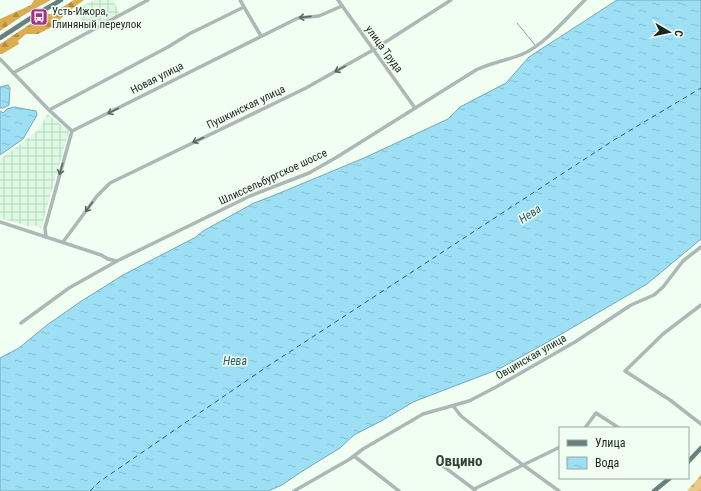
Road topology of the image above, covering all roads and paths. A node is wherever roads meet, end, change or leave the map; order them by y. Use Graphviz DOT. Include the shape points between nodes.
graph roads {
  1 [pos="61,0"];
  2 [pos="148,0"];
  3 [pos="240,0"];
  4 [pos="338,0"];
  5 [pos="451,0"];
  6 [pos="585,0"];
  7 [pos="342,6"];
  8 [pos="244,7"];
  9 [pos="261,36"];
  10 [pos="0,38"];
  11 [pos="374,50"];
  12 [pos="0,59"];
  13 [pos="12,73"];
  14 [pos="415,108"];
  15 [pos="49,110"];
  16 [pos="72,131"];
  17 [pos="0,222"];
  18 [pos="45,228"];
  19 [pos="34,232"];
  20 [pos="46,237"];
  21 [pos="63,242"];
  22 [pos="701,247"];
  23 [pos="117,261"];
  24 [pos="701,305"];
  25 [pos="21,323"];
  26 [pos="454,406"];
  27 [pos="701,424"];
  28 [pos="586,427"];
  29 [pos="617,427"];
  30 [pos="559,448"];
  31 [pos="701,448"];
  32 [pos="354,456"];
  33 [pos="689,461"];
  34 [pos="439,463"];
  35 [pos="523,465"];
  36 [pos="669,479"];
  37 [pos="475,490"];
  38 [pos="294,491"];
  39 [pos="399,491"];
  40 [pos="559,491"];
  41 [pos="654,491"];
  1 -- 10 [label="main road"];
  2 -- 13 [label="street"];
  3 -- 8 [label="street"];
  4 -- 7 [label="street, улица Труда"];
  5 -- 11 [label="street, Пушкинская улица"];
  6 -- 14 [label="street, Шлиссельбургское шоссе" via="544,40 530,50 476,70"];
  7 -- 9 [label="street, Новая улица, one-way" via="319,16 298,18"];
  7 -- 11 [label="street, улица Труда"];
  8 -- 9 [label="street"];
  8 -- 15 [label="street"];
  9 -- 16 [label="street, Новая улица, one-way"];
  11 -- 14 [label="street, улица Труда"];
  11 -- 21 [label="street, Пушкинская улица, one-way" via="306,88 110,183 97,196"];
  12 -- 13 [label="street"];
  13 -- 15 [label="street"];
  14 -- 23 [label="street, Шлиссельбургское шоссе" via="338,157 309,172 250,196"];
  15 -- 16 [label="street"];
  16 -- 18 [label="street, one-way"];
  17 -- 19 [label="street"];
  18 -- 19 [label="street"];
  18 -- 20 [label="street"];
  19 -- 20 [label="street"];
  20 -- 21 [label="street"];
  21 -- 23 [label="street"];
  22 -- 26 [label="street, Овцинская улица" via="683,261 663,288 654,295 631,305 575,342 496,387"];
  23 -- 25 [label="street, Шлиссельбургское шоссе" via="69,288"];
  24 -- 27 [label="street" via="663,334 625,370"];
  26 -- 32 [label="street, Овцинская улица" via="423,414"];
  26 -- 35 [label="street" via="461,416"];
  28 -- 29 [label="street" via="596,413"];
  30 -- 35 [label="street"];
  31 -- 33 [label="main road"];
  32 -- 38 [label="street, Овцинская улица"];
  32 -- 39 [label="street"];
  34 -- 37 [label="street"];
  35 -- 37 [label="street"];
  35 -- 40 [label="street"];
  36 -- 41 [label="main road"];
}
